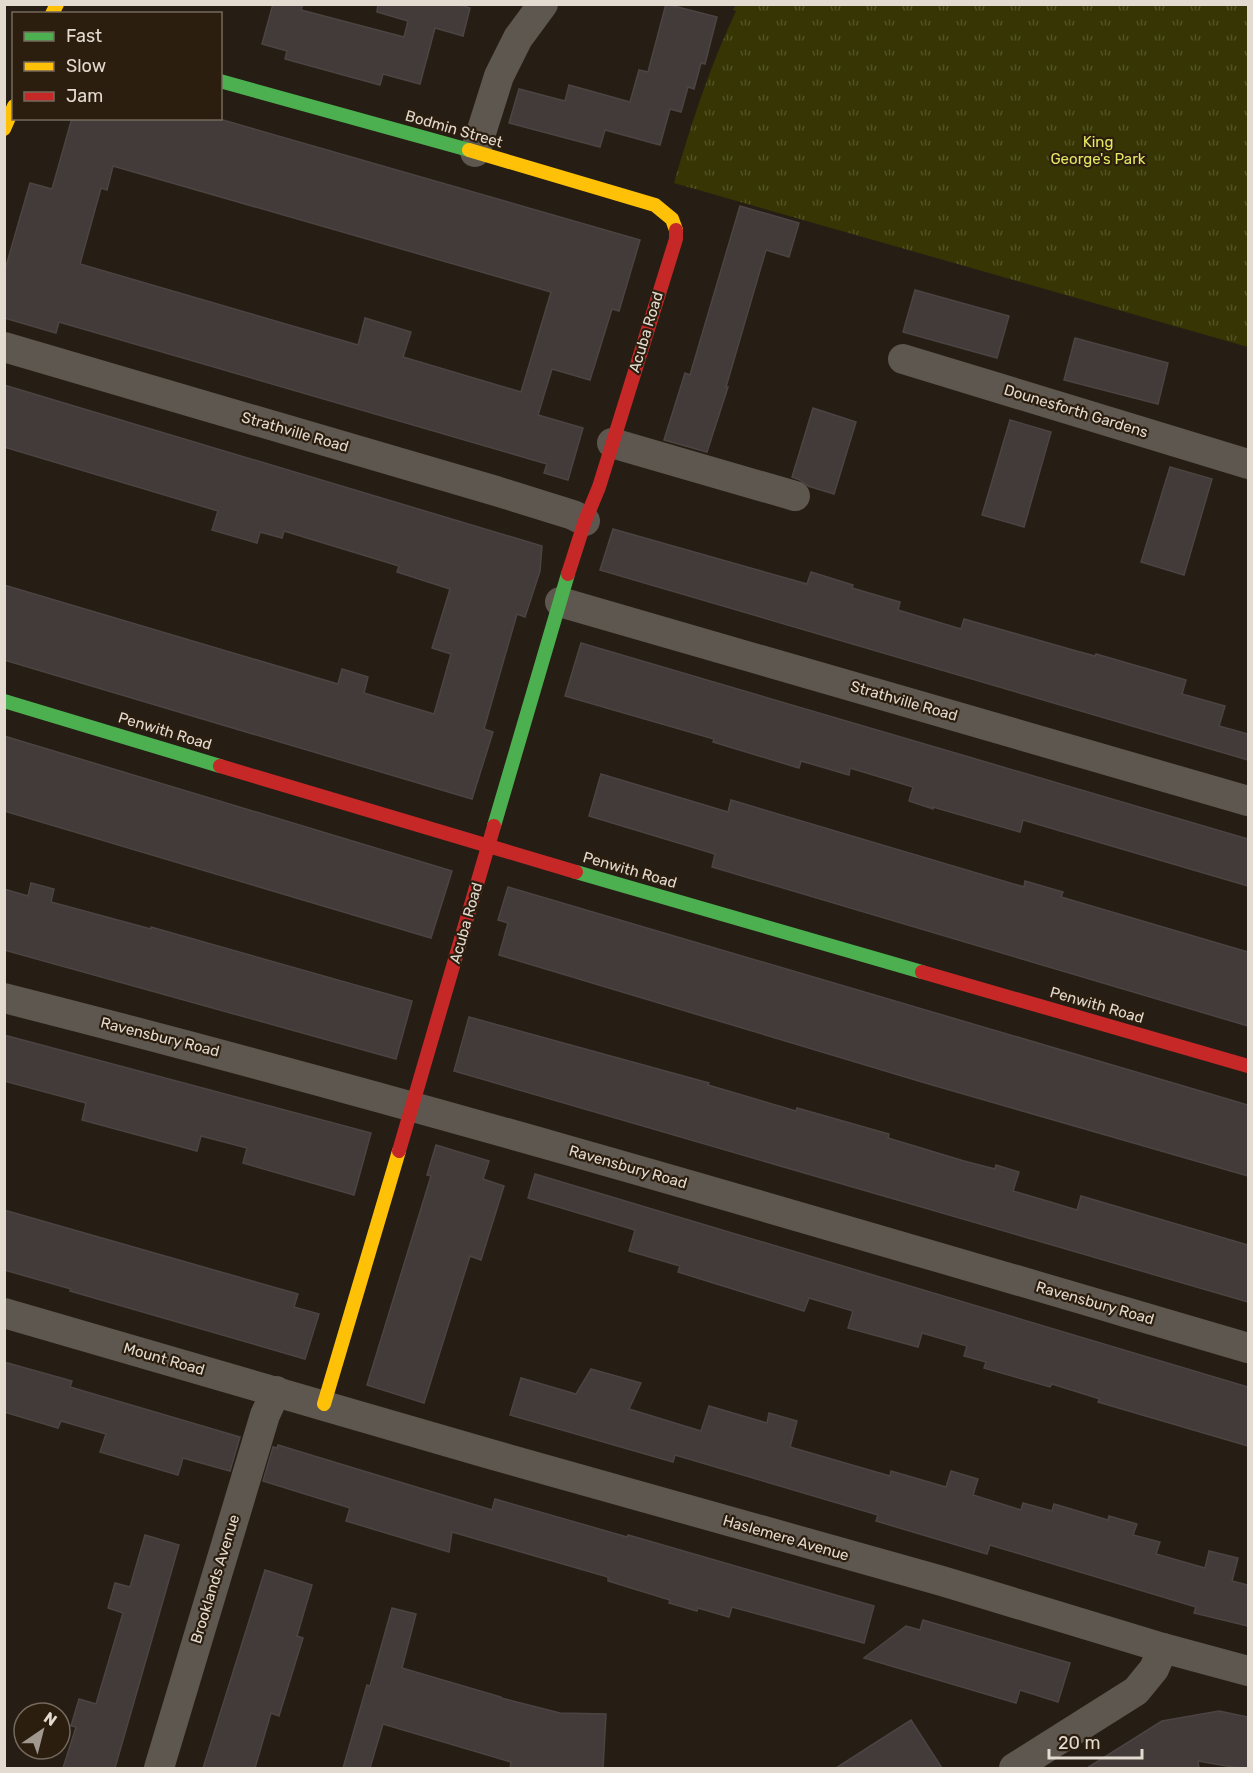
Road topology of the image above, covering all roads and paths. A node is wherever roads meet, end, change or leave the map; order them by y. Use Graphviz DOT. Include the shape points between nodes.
graph roads {
  1 [pos="543,4"];
  2 [pos="222,82"];
  3 [pos="12,111"];
  4 [pos="4,129"];
  5 [pos="474,152"];
  6 [pos="674,220"];
  7 [pos="4,347"];
  8 [pos="903,359"];
  9 [pos="612,443"];
  10 [pos="1248,464"];
  11 [pos="795,496"];
  12 [pos="585,521"];
  13 [pos="560,602"];
  14 [pos="4,700"];
  15 [pos="1248,801"];
  16 [pos="488,846"];
  17 [pos="4,998"];
  18 [pos="1248,1066"];
  19 [pos="412,1105"];
  20 [pos="4,1312"];
  21 [pos="1248,1348"];
  22 [pos="276,1391"];
  23 [pos="324,1404"];
  24 [pos="1163,1648"];
  25 [pos="1248,1671"];
  26 [pos="159,1768"];
  27 [pos="1014,1768"];
  1 -- 5 [label="street" via="518,38 499,76"];
  2 -- 5 [label="street, Bodmin Street"];
  3 -- 4 [label="street"];
  5 -- 6 [label="street, Bodmin Street" via="656,205"];
  6 -- 9 [label="street, Acuba Road" via="676,239"];
  7 -- 12 [label="street, Strathville Road" via="496,491"];
  8 -- 10 [label="street, Dounesforth Gardens"];
  9 -- 11 [label="street"];
  9 -- 12 [label="street, Acuba Road"];
  12 -- 13 [label="street, Acuba Road"];
  13 -- 15 [label="street, Strathville Road"];
  13 -- 16 [label="street, Acuba Road"];
  14 -- 16 [label="street, Penwith Road"];
  16 -- 18 [label="street, Penwith Road"];
  16 -- 19 [label="street, Acuba Road"];
  17 -- 19 [label="street, Ravensbury Road"];
  19 -- 21 [label="street, Ravensbury Road"];
  19 -- 23 [label="street, Acuba Road"];
  20 -- 22 [label="street, Mount Road"];
  22 -- 23 [label="street, Mount Road"];
  22 -- 26 [label="street, Brooklands Avenue" via="258,1437"];
  23 -- 24 [label="street, Haslemere Avenue"];
  24 -- 25 [label="street, Haslemere Avenue"];
  24 -- 27 [label="street" via="1154,1669 1136,1691"];
}
